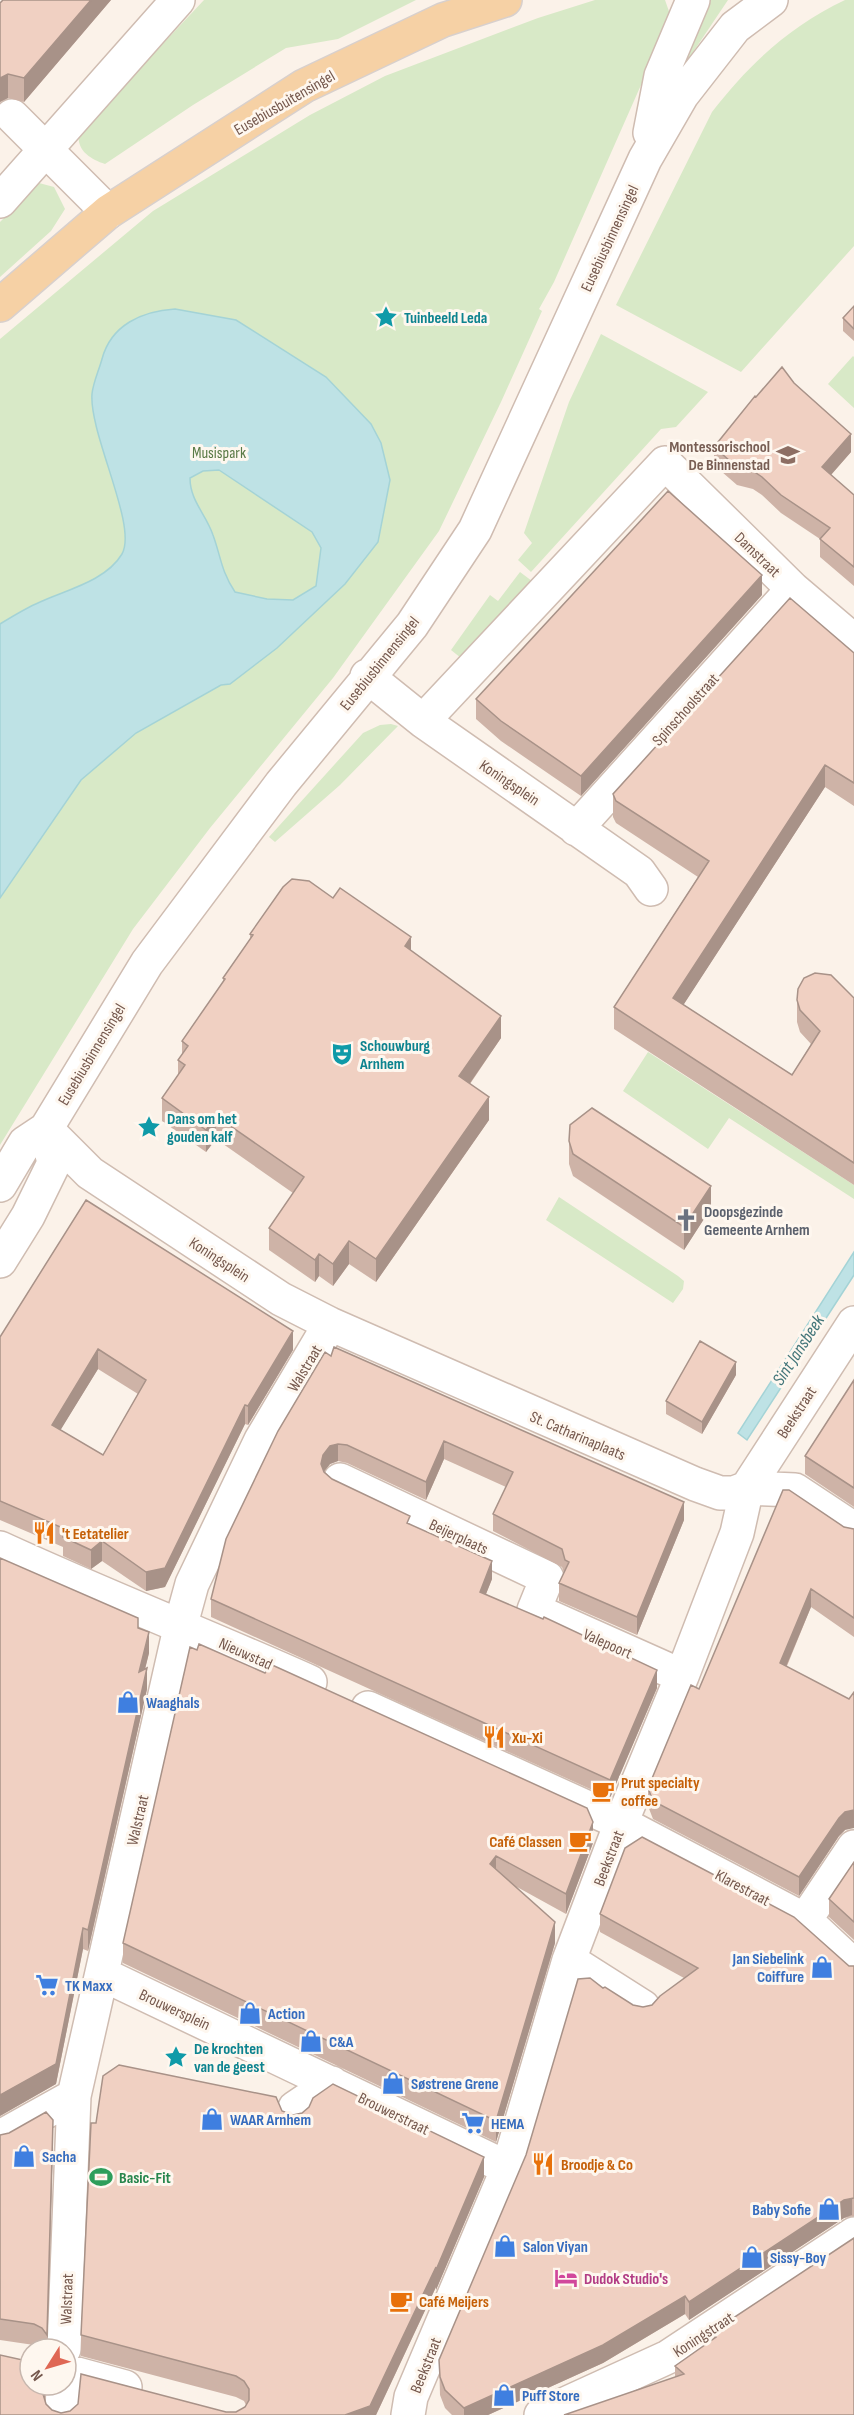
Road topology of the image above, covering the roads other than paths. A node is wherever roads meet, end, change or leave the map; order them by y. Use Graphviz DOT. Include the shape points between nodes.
graph roads {
  1 [pos="178,0"];
  2 [pos="506,0"];
  3 [pos="693,0"];
  4 [pos="771,0"];
  5 [pos="12,116"];
  6 [pos="45,148"];
  7 [pos="645,159"];
  8 [pos="0,201"];
  9 [pos="108,212"];
  10 [pos="0,305"];
  11 [pos="794,589"];
  12 [pos="854,641"];
  13 [pos="367,676"];
  14 [pos="423,721"];
  15 [pos="576,830"];
  16 [pos="651,889"];
  17 [pos="46,1129"];
  18 [pos="0,1185"];
  19 [pos="0,1261"];
  20 [pos="854,1323"];
  21 [pos="330,1324"];
  22 [pos="412,1362"];
  23 [pos="340,1480"];
  24 [pos="747,1488"];
  25 [pos="854,1529"];
  26 [pos="0,1548"];
  27 [pos="534,1610"];
  28 [pos="181,1624"];
  29 [pos="682,1676"];
  30 [pos="621,1823"];
  31 [pos="854,1847"];
  32 [pos="805,1920"];
  33 [pos="569,1960"];
  34 [pos="854,1966"];
  35 [pos="102,1974"];
  36 [pos="643,2007"];
  37 [pos="339,2086"];
  38 [pos="74,2096"];
  39 [pos="294,2117"];
  40 [pos="0,2137"];
  41 [pos="508,2169"];
  42 [pos="854,2234"];
  43 [pos="64,2337"];
  44 [pos="78,2374"];
  45 [pos="154,2394"];
  46 [pos="63,2397"];
  47 [pos="62,2415"];
  48 [pos="408,2415"];
  49 [pos="541,2415"];
  1 -- 6 [label="street"];
  2 -- 9 [label="main road, Eusebiusbuitensingel" via="443,20 304,86"];
  3 -- 7 [label="street, Eusebiusbinnensingel" via="661,76"];
  4 -- 7 [label="street, Eusebiusbinnensingel" via="735,27 682,95"];
  5 -- 6 [label="street"];
  6 -- 8 [label="street"];
  6 -- 9 [label="street"];
  7 -- 13 [label="street, Eusebiusbinnensingel" via="475,530 412,625"];
  9 -- 10 [label="main road, Eusebiusbuitensingel"];
  11 -- 12 [label="street, Damstraat"];
  11 -- 14 [label="street, Damstraat" via="665,463"];
  11 -- 15 [label="street, Spinschoolstraat"];
  13 -- 14 [label="street, Koningsplein"];
  13 -- 17 [label="street, Eusebiusbinnensingel" via="147,963"];
  14 -- 15 [label="street, Koningsplein"];
  15 -- 16 [label="street, Koningsplein" via="639,872"];
  17 -- 18 [label="street, Eusebiusbinnensingel" via="26,1143"];
  17 -- 19 [label="street" via="54,1163"];
  17 -- 21 [label="street, Koningsplein" via="90,1173 281,1299"];
  20 -- 24 [label="street, Beekstraat"];
  21 -- 22 [label="street, Koningsplein"];
  21 -- 28 [label="street, Walstraat" via="271,1446 192,1584"];
  22 -- 24 [label="street, St. Catharinaplaats" via="695,1485 720,1493"];
  23 -- 27 [label="street, Beijerplaats" via="547,1578"];
  24 -- 25 [label="street, St. Catharinaplaats" via="795,1491"];
  24 -- 29 [label="street, Beekstraat" via="737,1533"];
  26 -- 28 [label="street, Nieuwstad" via="115,1600"];
  27 -- 29 [label="street, Valepoort"];
  28 -- 30 [label="street, Nieuwstad"];
  28 -- 35 [label="street, Walstraat"];
  29 -- 30 [label="street, Beekstraat"];
  30 -- 32 [label="street, Klarestraat"];
  30 -- 33 [label="street, Beekstraat"];
  31 -- 32 [label="street"];
  32 -- 34 [label="street, Klarestraat"];
  33 -- 36 [label="street"];
  33 -- 41 [label="street, Beekstraat"];
  35 -- 37 [label="street, Brouwersplein"];
  35 -- 38 [label="street, Walstraat"];
  37 -- 39 [label="street" via="295,2108"];
  37 -- 41 [label="street, Brouwerstraat"];
  38 -- 40 [label="street"];
  38 -- 43 [label="street, Walstraat"];
  41 -- 48 [label="street, Beekstraat" via="411,2397"];
  42 -- 49 [label="street, Koningstraat" via="668,2357"];
  44 -- 45 [label="street"];
  46 -- 47 [label="street"];
}
